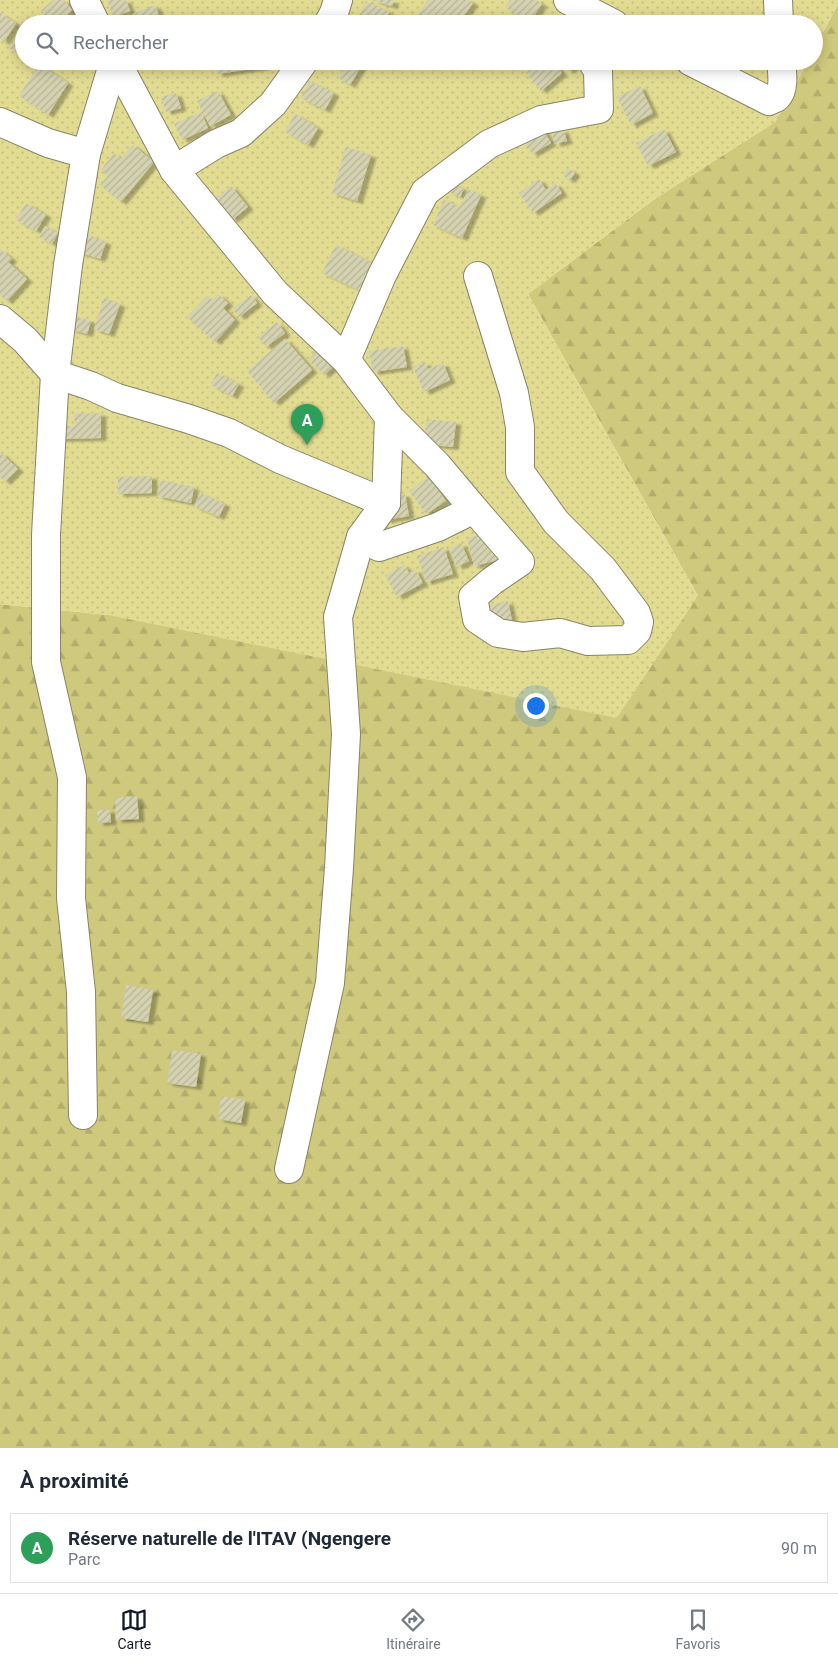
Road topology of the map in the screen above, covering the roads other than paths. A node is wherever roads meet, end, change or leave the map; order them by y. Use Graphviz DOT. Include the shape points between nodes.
graph roads {
  1 [pos="84,0"];
  2 [pos="338,0"];
  3 [pos="778,0"];
  4 [pos="576,7"];
  5 [pos="92,15"];
  6 [pos="333,15"];
  7 [pos="594,15"];
  8 [pos="779,15"];
  9 [pos="112,70"];
  10 [pos="120,70"];
  11 [pos="298,70"];
  12 [pos="597,70"];
  13 [pos="708,70"];
  14 [pos="781,70"];
  15 [pos="0,122"];
  16 [pos="86,154"];
  17 [pos="174,170"];
  18 [pos="478,276"];
  19 [pos="0,319"];
  20 [pos="346,360"];
  21 [pos="55,374"];
  22 [pos="388,417"];
  23 [pos="386,503"];
  24 [pos="474,509"];
  25 [pos="361,537"];
  26 [pos="83,1115"];
  27 [pos="289,1169"];
  1 -- 5 [label="street"];
  2 -- 6 [label="street"];
  3 -- 8 [label="street"];
  4 -- 7 [label="street"];
  9 -- 16 [label="street"];
  10 -- 17 [label="street"];
  11 -- 17 [label="street" via="273,104 241,133"];
  12 -- 20 [label="street" via="599,109 541,120 489,144 425,192 382,275"];
  13 -- 14 [label="street" via="769,100 780,92"];
  15 -- 16 [label="street" via="48,143"];
  16 -- 21 [label="street"];
  17 -- 20 [label="street" via="274,293"];
  18 -- 24 [label="street" via="514,393 520,426 520,472 556,522 603,569 636,613 637,630 628,640 588,641 560,633 523,637 498,633 477,619 473,597 520,562"];
  19 -- 21 [label="street" via="25,340"];
  20 -- 22 [label="street"];
  21 -- 23 [label="street" via="117,398 229,433 280,459"];
  21 -- 26 [label="street" via="46,534 46,662 72,777 71,898 81,992"];
  22 -- 23 [label="street"];
  22 -- 24 [label="street" via="437,465"];
  23 -- 25 [label="street"];
  24 -- 25 [label="street" via="438,527 378,547"];
  25 -- 27 [label="street" via="338,617 346,734 330,983"];
}
